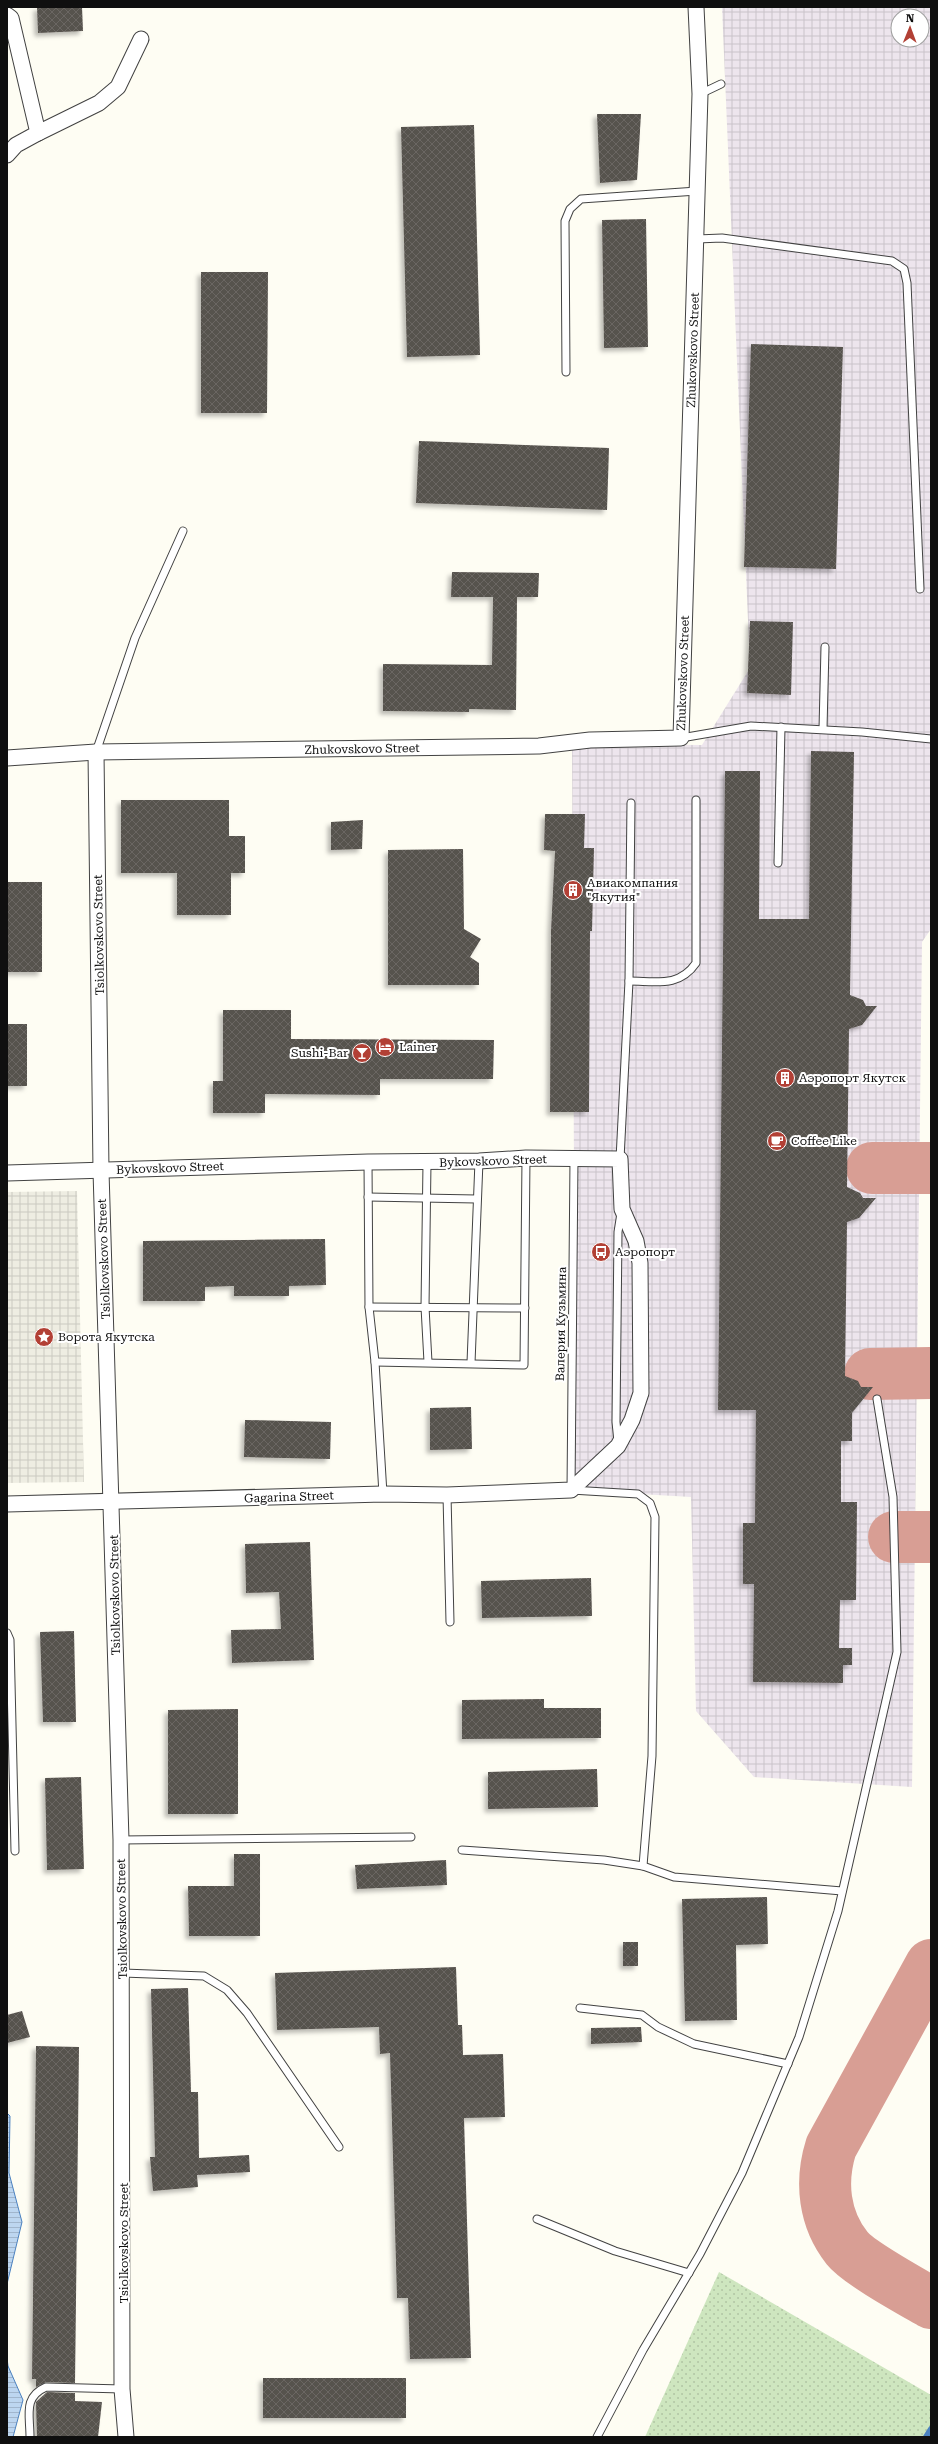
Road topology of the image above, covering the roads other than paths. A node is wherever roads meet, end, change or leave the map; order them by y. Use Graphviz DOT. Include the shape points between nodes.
graph roads {
  1 [pos="696,7"];
  2 [pos="7,15"];
  3 [pos="141,39"];
  4 [pos="721,84"];
  5 [pos="700,94"];
  6 [pos="38,133"];
  7 [pos="7,154"];
  8 [pos="697,190"];
  9 [pos="697,239"];
  10 [pos="566,372"];
  11 [pos="183,531"];
  12 [pos="920,589"];
  13 [pos="825,647"];
  14 [pos="781,727"];
  15 [pos="823,730"];
  16 [pos="681,738"];
  17 [pos="931,739"];
  18 [pos="96,752"];
  19 [pos="7,758"];
  20 [pos="696,800"];
  21 [pos="631,803"];
  22 [pos="778,864"];
  23 [pos="629,981"];
  24 [pos="526,1158"];
  25 [pos="574,1158"];
  26 [pos="620,1159"];
  27 [pos="479,1161"];
  28 [pos="368,1162"];
  29 [pos="428,1163"];
  30 [pos="101,1171"];
  31 [pos="7,1173"];
  32 [pos="368,1197"];
  33 [pos="427,1198"];
  34 [pos="476,1199"];
  35 [pos="622,1209"];
  36 [pos="425,1306"];
  37 [pos="369,1307"];
  38 [pos="525,1308"];
  39 [pos="375,1362"];
  40 [pos="428,1362"];
  41 [pos="471,1363"];
  42 [pos="877,1399"];
  43 [pos="618,1446"];
  44 [pos="570,1490"];
  45 [pos="383,1494"];
  46 [pos="448,1494"];
  47 [pos="113,1502"];
  48 [pos="7,1504"];
  49 [pos="450,1622"];
  50 [pos="7,1633"];
  51 [pos="411,1837"];
  52 [pos="121,1840"];
  53 [pos="462,1850"];
  54 [pos="15,1851"];
  55 [pos="644,1866"];
  56 [pos="842,1891"];
  57 [pos="123,1973"];
  58 [pos="580,2008"];
  59 [pos="788,2064"];
  60 [pos="339,2148"];
  61 [pos="537,2219"];
  62 [pos="689,2273"];
  63 [pos="122,2389"];
  64 [pos="30,2437"];
  65 [pos="126,2437"];
  66 [pos="597,2437"];
  1 -- 5 [label="street, Zhukovskovo Street"];
  2 -- 6 [label="street" via="11,18"];
  3 -- 6 [label="street" via="118,87 98,103"];
  4 -- 5 [label="lane"];
  5 -- 8 [label="street, Zhukovskovo Street"];
  6 -- 7 [label="street" via="16,145"];
  8 -- 9 [label="street, Zhukovskovo Street"];
  8 -- 10 [label="lane" via="581,199 570,209 565,221"];
  9 -- 12 [label="lane" via="722,238 892,261 904,269"];
  9 -- 16 [label="street, Zhukovskovo Street"];
  11 -- 18 [label="lane" via="135,638"];
  13 -- 15 [label="lane"];
  14 -- 15 [label="lane"];
  14 -- 16 [label="lane" via="752,726"];
  14 -- 22 [label="lane"];
  15 -- 17 [label="lane"];
  16 -- 18 [label="street, Zhukovskovo Street" via="590,740 539,746"];
  18 -- 19 [label="street, Zhukovskovo Street"];
  18 -- 30 [label="street, Tsiolkovskovo Street"];
  20 -- 23 [label="lane" via="696,963 688,974 671,982"];
  21 -- 23 [label="lane"];
  23 -- 26 [label="lane"];
  24 -- 25 [label="street, Bykovskovo Street"];
  24 -- 27 [label="street, Bykovskovo Street"];
  24 -- 38 [label="lane"];
  25 -- 26 [label="street, Bykovskovo Street"];
  25 -- 44 [label="lane, Валерия Кузьмина"];
  26 -- 35 [label="street"];
  27 -- 29 [label="street, Bykovskovo Street"];
  27 -- 34 [label="lane"];
  28 -- 29 [label="street, Bykovskovo Street"];
  28 -- 30 [label="street, Bykovskovo Street"];
  28 -- 32 [label="lane"];
  29 -- 33 [label="lane"];
  30 -- 31 [label="street, Bykovskovo Street"];
  30 -- 47 [label="street, Tsiolkovskovo Street"];
  32 -- 33 [label="lane"];
  32 -- 37 [label="lane"];
  33 -- 34 [label="lane"];
  33 -- 36 [label="lane"];
  34 -- 41 [label="lane"];
  35 -- 43 [label="lane" via="618,1232"];
  35 -- 43 [label="street" via="636,1241 640,1263 642,1367 641,1393 632,1420"];
  36 -- 37 [label="lane"];
  36 -- 38 [label="lane"];
  36 -- 40 [label="lane"];
  37 -- 39 [label="lane"];
  38 -- 41 [label="lane" via="524,1365"];
  39 -- 40 [label="lane"];
  39 -- 45 [label="lane"];
  40 -- 41 [label="lane"];
  42 -- 56 [label="lane" via="893,1496 897,1652"];
  43 -- 44 [label="street"];
  44 -- 46 [label="street, Gagarina Street"];
  44 -- 55 [label="lane" via="638,1494 650,1503 655,1518 652,1756"];
  45 -- 46 [label="street, Gagarina Street"];
  45 -- 47 [label="street, Gagarina Street"];
  46 -- 49 [label="lane"];
  47 -- 48 [label="street, Gagarina Street"];
  47 -- 52 [label="street, Tsiolkovskovo Street"];
  50 -- 54 [label="lane" via="10,1640"];
  51 -- 52 [label="lane"];
  52 -- 57 [label="street, Tsiolkovskovo Street"];
  53 -- 55 [label="lane" via="604,1860"];
  55 -- 56 [label="lane" via="674,1877"];
  56 -- 59 [label="lane" via="799,2037"];
  57 -- 60 [label="lane" via="204,1976 227,1990 247,2013"];
  57 -- 63 [label="street, Tsiolkovskovo Street"];
  58 -- 59 [label="lane" via="642,2015 658,2027 694,2044"];
  59 -- 62 [label="lane" via="742,2173"];
  61 -- 62 [label="lane" via="615,2251"];
  62 -- 66 [label="lane" via="643,2350"];
  63 -- 64 [label="lane" via="46,2387 35,2392 30,2403"];
  63 -- 65 [label="street, Tsiolkovskovo Street"];
}
